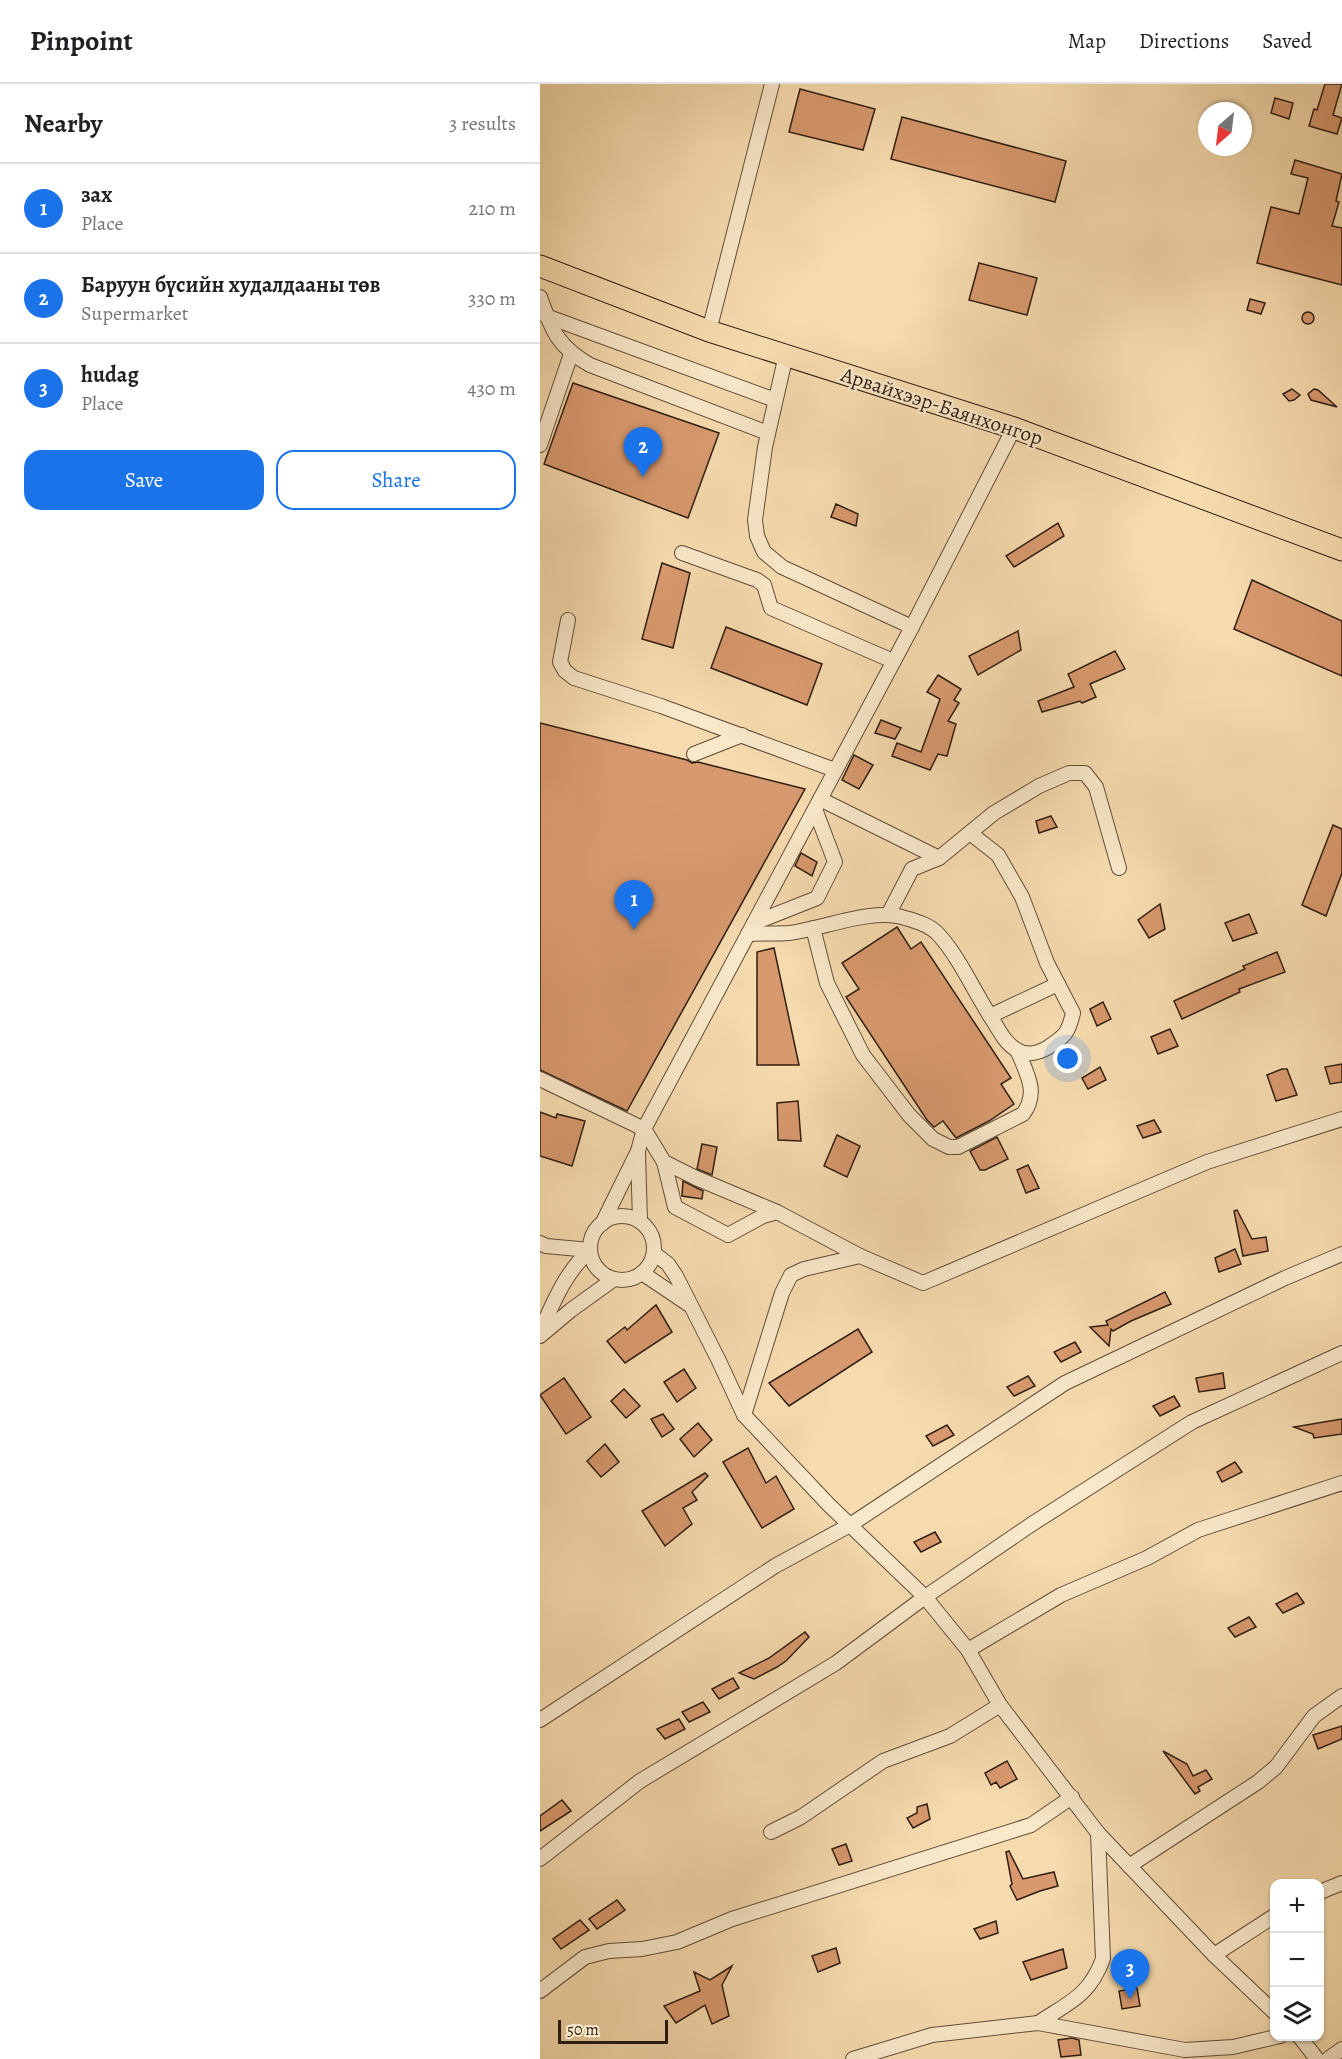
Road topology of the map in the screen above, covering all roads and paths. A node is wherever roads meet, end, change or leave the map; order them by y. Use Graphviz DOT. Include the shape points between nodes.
graph roads {
  1 [pos="772,84"];
  2 [pos="542,272"];
  3 [pos="540,297"];
  4 [pos="546,316"];
  5 [pos="709,331"];
  6 [pos="571,354"];
  7 [pos="786,355"];
  8 [pos="775,400"];
  9 [pos="1014,428"];
  10 [pos="768,433"];
  11 [pos="540,445"];
  12 [pos="1342,550"];
  13 [pos="682,553"];
  14 [pos="568,620"];
  15 [pos="912,627"];
  16 [pos="894,661"];
  17 [pos="742,735"];
  18 [pos="694,754"];
  19 [pos="835,770"];
  20 [pos="817,804"];
  21 [pos="970,833"];
  22 [pos="939,858"];
  23 [pos="1119,868"];
  24 [pos="888,915"];
  25 [pos="751,928"];
  26 [pos="813,928"];
  27 [pos="1058,984"];
  28 [pos="990,1016"];
  29 [pos="1018,1052"];
  30 [pos="540,1078"];
  31 [pos="1342,1119"];
  32 [pos="644,1129"];
  33 [pos="638,1151"];
  34 [pos="664,1162"];
  35 [pos="777,1212"];
  36 [pos="640,1221"];
  37 [pos="602,1224"];
  38 [pos="542,1249"];
  39 [pos="590,1250"];
  40 [pos="655,1254"];
  41 [pos="1342,1254"];
  42 [pos="860,1256"];
  43 [pos="642,1273"];
  44 [pos="614,1279"];
  45 [pos="690,1305"];
  46 [pos="540,1332"];
  47 [pos="540,1336"];
  48 [pos="1342,1353"];
  49 [pos="744,1415"];
  50 [pos="1342,1483"];
  51 [pos="850,1525"];
  52 [pos="925,1597"];
  53 [pos="968,1650"];
  54 [pos="1342,1696"];
  55 [pos="1000,1705"];
  56 [pos="540,1720"];
  57 [pos="1072,1797"];
  58 [pos="771,1832"];
  59 [pos="1098,1833"];
  60 [pos="540,1859"];
  61 [pos="1129,1866"];
  62 [pos="1342,1883"];
  63 [pos="1324,1890"];
  64 [pos="1270,1919"];
  65 [pos="1214,1955"];
  66 [pos="540,1991"];
  67 [pos="1270,2007"];
  68 [pos="1038,2023"];
  69 [pos="1270,2039"];
  70 [pos="1302,2041"];
  71 [pos="1342,2049"];
  72 [pos="853,2059"];
  73 [pos="1317,2059"];
  74 [pos="1328,2059"];
  1 -- 5 [label="street"];
  2 -- 5 [label="highway, Арвайхээр-Баянхонгор"];
  3 -- 4 [label="street"];
  4 -- 6 [label="street"];
  4 -- 8 [label="street"];
  5 -- 7 [label="highway, Арвайхээр-Баянхонгор"];
  6 -- 10 [label="street"];
  6 -- 11 [label="street"];
  7 -- 8 [label="street"];
  7 -- 9 [label="highway, Арвайхээр-Баянхонгор"];
  8 -- 10 [label="street"];
  9 -- 12 [label="highway, Арвайхээр-Баянхонгор"];
  9 -- 15 [label="street"];
  10 -- 15 [label="street" via="754,520 764,552 782,567"];
  13 -- 16 [label="street" via="757,580 764,585 771,608"];
  14 -- 17 [label="street" via="560,662 574,678"];
  15 -- 16 [label="street"];
  16 -- 19 [label="street"];
  17 -- 18 [label="street"];
  17 -- 19 [label="street"];
  19 -- 20 [label="street"];
  20 -- 22 [label="street"];
  20 -- 25 [label="street"];
  20 -- 25 [label="street" via="835,862 817,898"];
  21 -- 22 [label="street"];
  21 -- 23 [label="street" via="994,813 1039,786 1069,773 1085,773 1096,787"];
  21 -- 27 [label="street" via="998,855 1022,897"];
  22 -- 24 [label="street" via="912,869"];
  24 -- 26 [label="street"];
  24 -- 28 [label="street" via="902,916 937,933"];
  25 -- 26 [label="street" via="790,933"];
  25 -- 32 [label="street"];
  26 -- 29 [label="street" via="827,983 863,1055 909,1115 933,1139 958,1147 1023,1114 1032,1090"];
  27 -- 28 [label="street"];
  27 -- 29 [label="street" via="1073,1014 1068,1031 1041,1051"];
  28 -- 29 [label="street"];
  30 -- 32 [label="street"];
  31 -- 42 [label="street" via="1207,1162 923,1283"];
  32 -- 33 [label="street"];
  32 -- 34 [label="street"];
  33 -- 36 [label="street"];
  33 -- 37 [label="street"];
  34 -- 35 [label="street"];
  34 -- 35 [label="street" via="675,1207 728,1235"];
  35 -- 42 [label="street"];
  36 -- 37 [label="street" via="621,1216"];
  36 -- 40 [label="street" via="652,1237"];
  37 -- 39 [label="street" via="591,1240"];
  38 -- 39 [label="street"];
  39 -- 44 [label="street" via="597,1268"];
  39 -- 46 [label="street" via="574,1265"];
  40 -- 43 [label="street"];
  40 -- 45 [label="street" via="668,1264"];
  41 -- 51 [label="street" via="1065,1383"];
  42 -- 49 [label="street" via="790,1275"];
  43 -- 44 [label="street" via="624,1280"];
  43 -- 45 [label="street"];
  44 -- 47 [label="street"];
  45 -- 49 [label="street"];
  48 -- 52 [label="street" via="1192,1422"];
  49 -- 51 [label="street"];
  50 -- 53 [label="street" via="1198,1530 1147,1558 1060,1595"];
  51 -- 52 [label="street"];
  51 -- 56 [label="street" via="776,1566"];
  52 -- 53 [label="street"];
  52 -- 60 [label="street" via="836,1663 640,1781"];
  53 -- 55 [label="street"];
  54 -- 61 [label="street" via="1314,1716 1275,1767 1258,1782"];
  55 -- 57 [label="street"];
  55 -- 58 [label="street" via="950,1736 884,1761 801,1817"];
  57 -- 59 [label="street"];
  57 -- 66 [label="street" via="1031,1825 732,1919 677,1942 585,1957"];
  59 -- 61 [label="street"];
  59 -- 68 [label="street" via="1103,1959 1086,1991"];
  61 -- 65 [label="street"];
  62 -- 63 [label="street"];
  64 -- 65 [label="street"];
  65 -- 67 [label="street"];
  68 -- 69 [label="street" via="1185,2050 1233,2048"];
  68 -- 72 [label="street" via="932,2035"];
  70 -- 73 [label="street"];
  71 -- 74 [label="street"];
}
